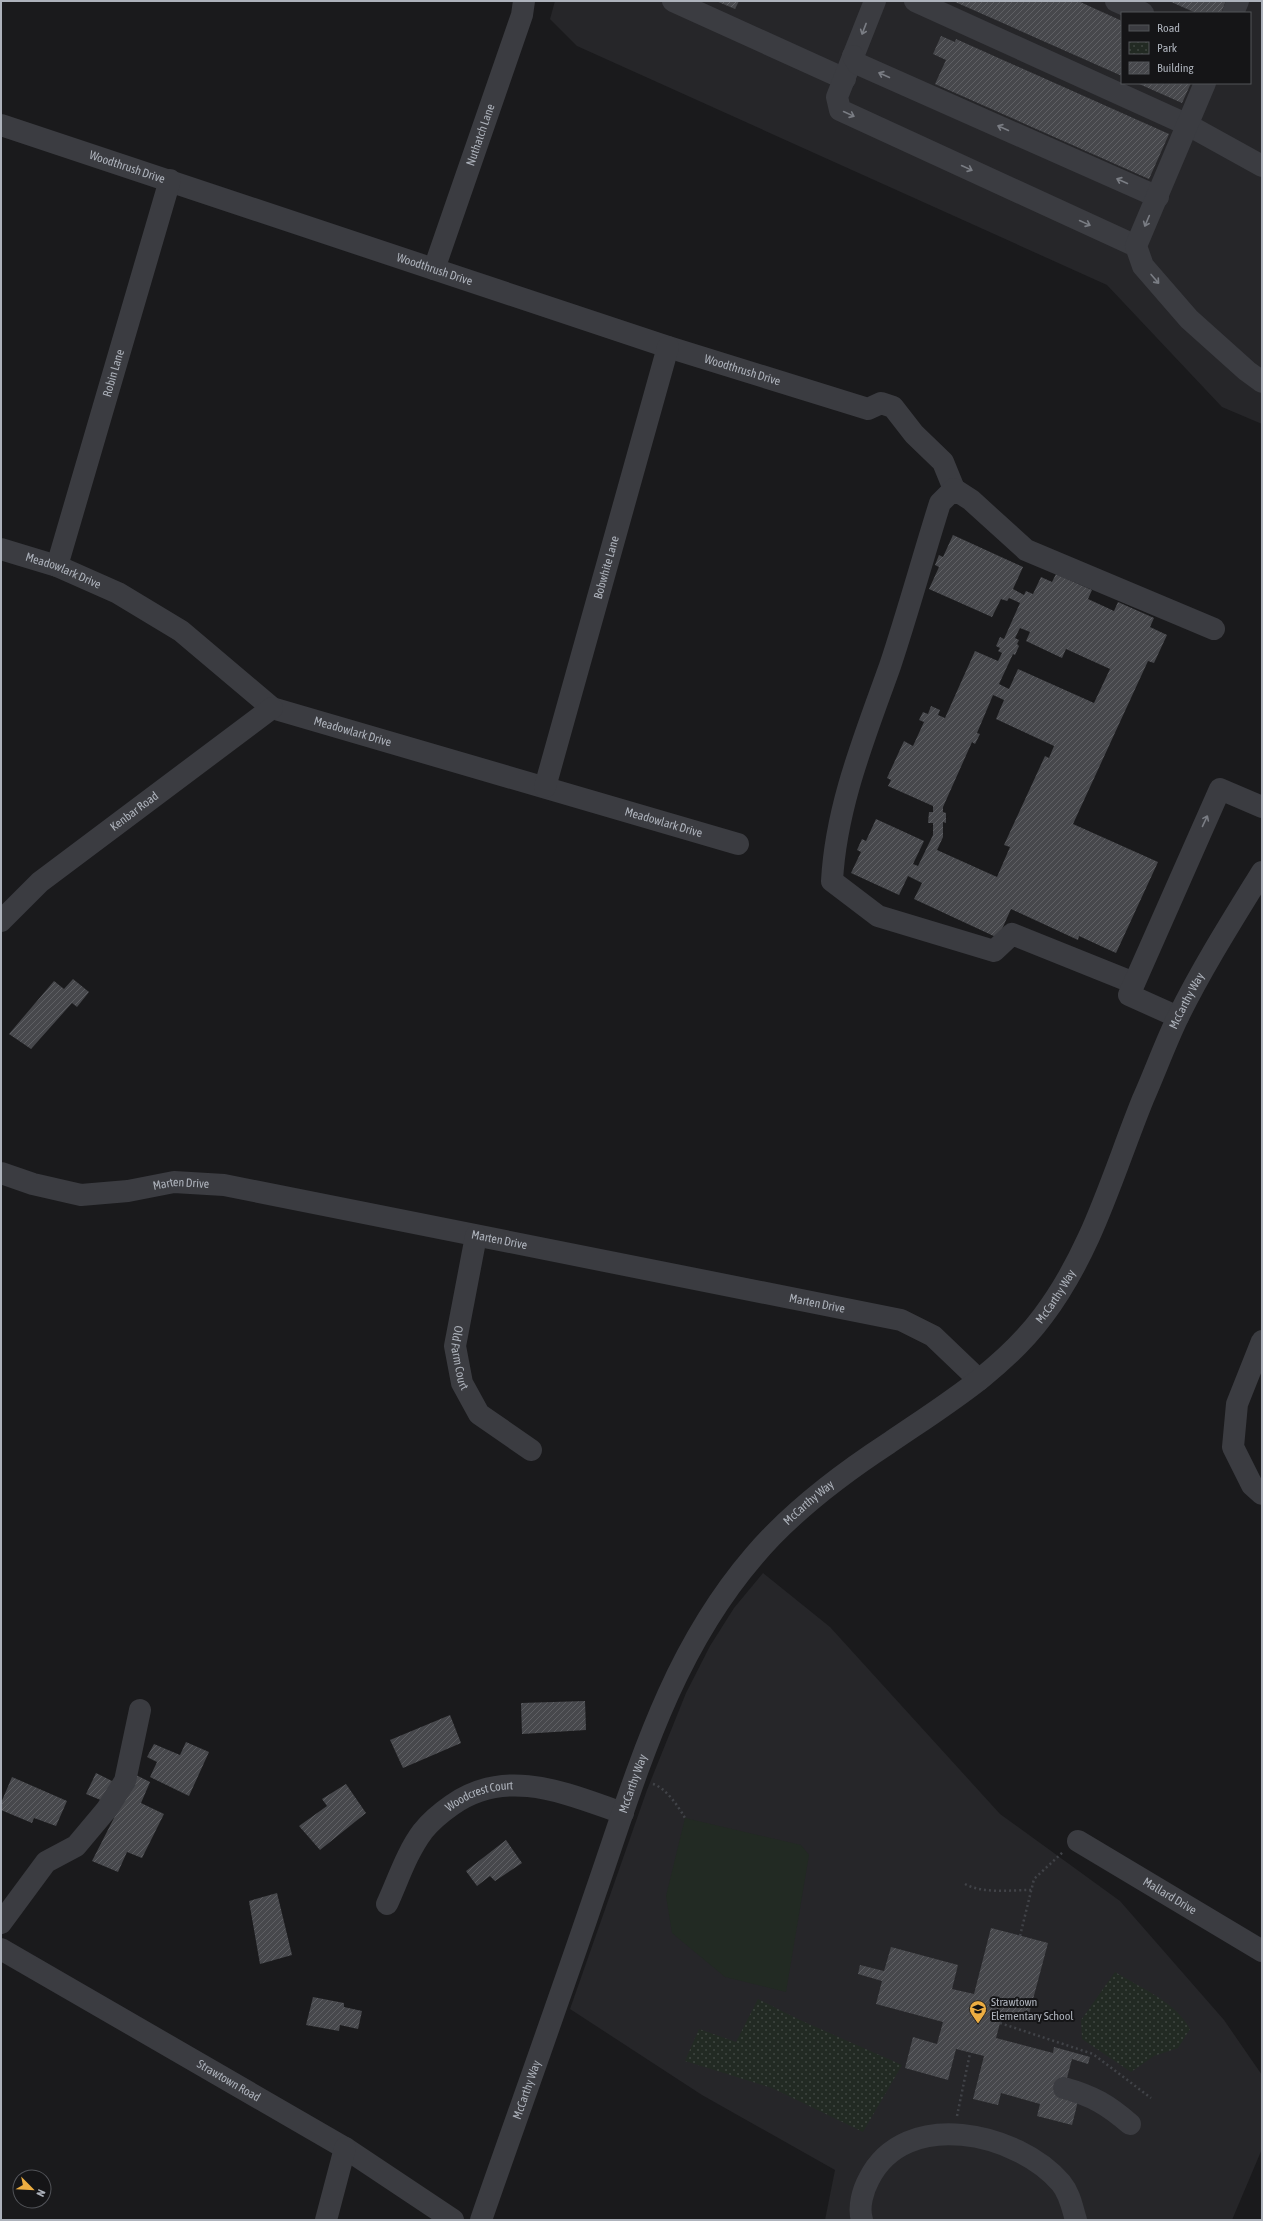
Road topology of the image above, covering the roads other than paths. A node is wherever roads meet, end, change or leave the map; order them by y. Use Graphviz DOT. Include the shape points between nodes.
graph roads {
  1 [pos="524,1"];
  2 [pos="673,1"];
  3 [pos="875,1"];
  4 [pos="915,1"];
  5 [pos="1116,1"];
  6 [pos="1238,1"];
  7 [pos="1141,12"];
  8 [pos="1234,12"];
  9 [pos="853,56"];
  10 [pos="845,78"];
  11 [pos="1205,84"];
  12 [pos="1188,124"];
  13 [pos="1,126"];
  14 [pos="1262,166"];
  15 [pos="170,180"];
  16 [pos="1158,197"];
  17 [pos="1136,246"];
  18 [pos="434,269"];
  19 [pos="668,347"];
  20 [pos="1262,380"];
  21 [pos="954,489"];
  22 [pos="1,549"];
  23 [pos="57,566"];
  24 [pos="1214,629"];
  25 [pos="272,708"];
  26 [pos="545,787"];
  27 [pos="1262,807"];
  28 [pos="738,844"];
  29 [pos="1262,872"];
  30 [pos="1,921"];
  31 [pos="1134,983"];
  32 [pos="1178,1017"];
  33 [pos="1,1173"];
  34 [pos="476,1236"];
  35 [pos="1262,1341"];
  36 [pos="978,1380"];
  37 [pos="531,1450"];
  38 [pos="1262,1494"];
  39 [pos="140,1710"];
  40 [pos="623,1813"];
  41 [pos="1078,1841"];
  42 [pos="387,1904"];
  43 [pos="1,1923"];
  44 [pos="1,1949"];
  45 [pos="1262,1951"];
  46 [pos="1064,2088"];
  47 [pos="1130,2124"];
  48 [pos="345,2148"];
  49 [pos="326,2220"];
  50 [pos="453,2220"];
  51 [pos="481,2220"];
  52 [pos="862,2220"];
  53 [pos="1076,2220"];
  1 -- 18 [label="street, Nuthatch Lane" via="522,15"];
  2 -- 10 [label="street"];
  3 -- 9 [label="street, one-way"];
  4 -- 12 [label="street"];
  5 -- 7 [label="street"];
  6 -- 8 [label="street"];
  9 -- 10 [label="street"];
  16 -- 9 [label="street, one-way" via="858,64"];
  10 -- 17 [label="street, one-way" via="837,97 840,110"];
  11 -- 12 [label="street"];
  12 -- 14 [label="street"];
  12 -- 16 [label="street"];
  13 -- 15 [label="street, Woodthrush Drive"];
  15 -- 18 [label="street, Woodthrush Drive"];
  15 -- 23 [label="street, Robin Lane"];
  16 -- 17 [label="street, one-way"];
  17 -- 20 [label="street, one-way" via="1143,266 1190,319 1247,371"];
  18 -- 19 [label="street, Woodthrush Drive"];
  19 -- 21 [label="street, Woodthrush Drive" via="868,409 880,403 893,407 914,434 944,462"];
  19 -- 26 [label="street, Bobwhite Lane"];
  21 -- 24 [label="street" via="971,500 1026,550"];
  21 -- 31 [label="street" via="940,504 847,790 834,852 832,881 878,916 994,952 1012,934"];
  22 -- 23 [label="street, Meadowlark Drive"];
  23 -- 25 [label="street, Meadowlark Drive" via="118,593 181,631"];
  25 -- 26 [label="street, Meadowlark Drive"];
  25 -- 30 [label="street, Kenbar Road" via="40,882"];
  26 -- 28 [label="street, Meadowlark Drive"];
  31 -- 27 [label="street, one-way" via="1220,789"];
  29 -- 32 [label="street, McCarthy Way"];
  31 -- 32 [label="street" via="1129,995"];
  32 -- 36 [label="street, McCarthy Way" via="1100,1215 1072,1274 1041,1319 1010,1352"];
  33 -- 34 [label="street, Marten Drive" via="33,1184 81,1195 128,1191 174,1182 224,1185"];
  34 -- 36 [label="street, Marten Drive" via="900,1320 933,1336"];
  34 -- 37 [label="street, Old Farm Court" via="455,1346 462,1383 479,1414"];
  35 -- 38 [label="street" via="1237,1404 1233,1447 1252,1485"];
  36 -- 40 [label="street, McCarthy Way" via="829,1485 784,1524 725,1591 690,1646 665,1700"];
  39 -- 43 [label="street" via="125,1781 107,1809 76,1846 46,1862"];
  40 -- 42 [label="street, Woodcrest Court" via="561,1792 530,1785 500,1785 471,1794 445,1810 423,1830 409,1854"];
  40 -- 51 [label="street, McCarthy Way"];
  41 -- 45 [label="street, Mallard Drive"];
  44 -- 48 [label="street, Strawtown Road"];
  46 -- 47 [label="street" via="1104,2103"];
  48 -- 49 [label="street"];
  48 -- 50 [label="street, Strawtown Road"];
  52 -- 53 [label="street" via="863,2190 881,2160 914,2140 955,2134 993,2140 1016,2149 1042,2165 1062,2184 1070,2198"];
}
